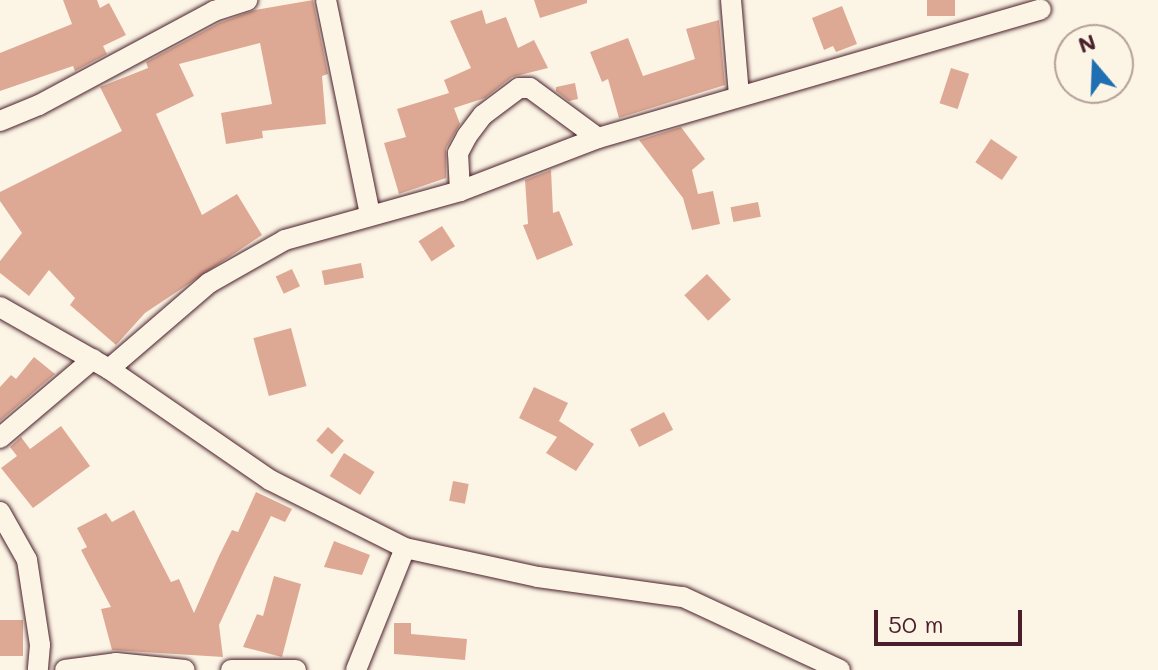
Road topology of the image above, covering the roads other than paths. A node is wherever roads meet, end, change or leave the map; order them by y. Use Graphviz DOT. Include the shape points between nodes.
graph roads {
  1 [pos="247,0"];
  2 [pos="326,0"];
  3 [pos="731,0"];
  4 [pos="1041,9"];
  5 [pos="739,96"];
  6 [pos="0,121"];
  7 [pos="598,138"];
  8 [pos="460,191"];
  9 [pos="370,214"];
  10 [pos="0,307"];
  11 [pos="101,364"];
  12 [pos="0,438"];
  13 [pos="0,512"];
  14 [pos="405,548"];
  15 [pos="38,670"];
  16 [pos="65,670"];
  17 [pos="185,670"];
  18 [pos="231,670"];
  19 [pos="296,670"];
  20 [pos="356,670"];
  21 [pos="840,670"];
  1 -- 6 [label="street" via="214,11"];
  2 -- 9 [label="street"];
  3 -- 5 [label="street"];
  4 -- 5 [label="street"];
  5 -- 7 [label="street"];
  7 -- 8 [label="street"];
  7 -- 8 [label="street" via="530,88 519,88 483,115 467,136 458,153"];
  8 -- 9 [label="street"];
  9 -- 11 [label="street" via="285,240 209,283"];
  10 -- 11 [label="street"];
  11 -- 12 [label="street"];
  11 -- 14 [label="street" via="270,480"];
  13 -- 15 [label="street" via="27,560 40,645"];
  14 -- 20 [label="street"];
  14 -- 21 [label="street" via="538,577 683,597"];
  16 -- 17 [label="street" via="116,663"];
  18 -- 19 [label="street"];
}
